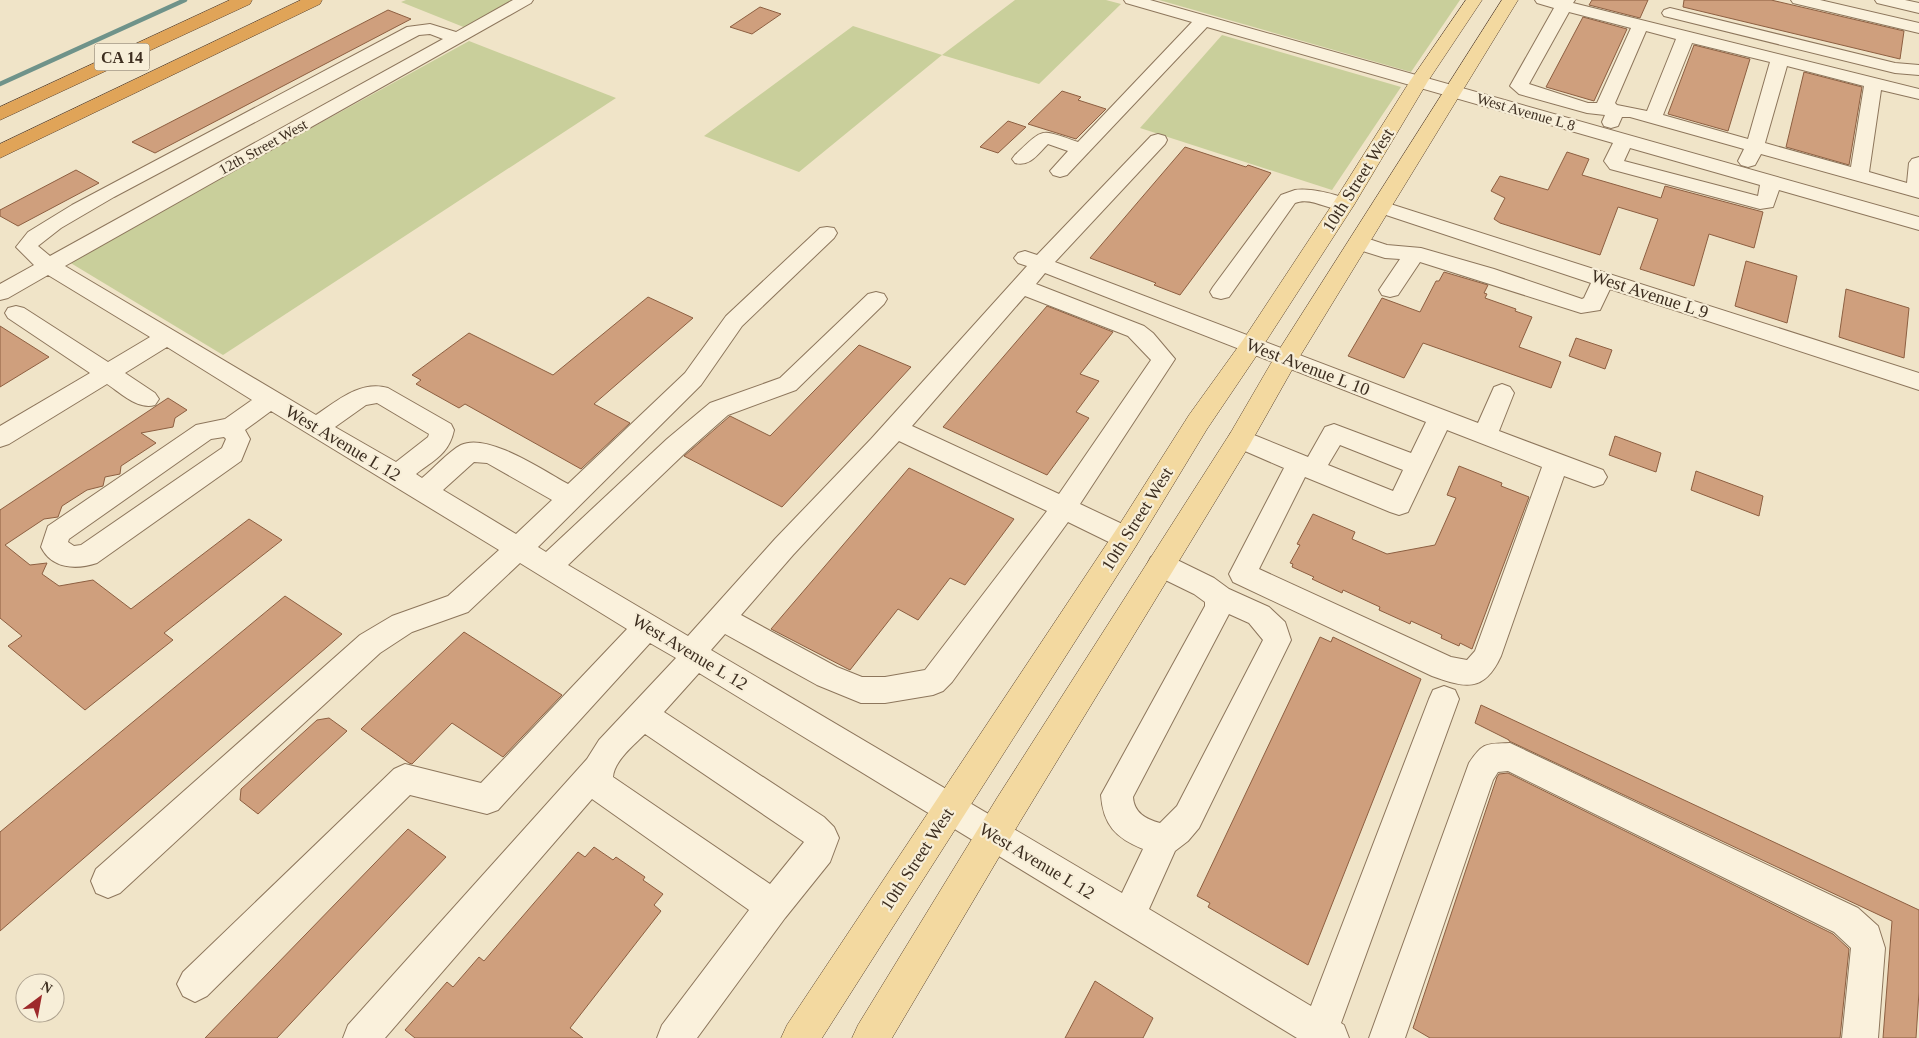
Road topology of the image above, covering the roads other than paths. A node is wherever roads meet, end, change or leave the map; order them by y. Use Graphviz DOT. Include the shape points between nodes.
graph roads {
  1 [pos="244,0"];
  2 [pos="314,0"];
  3 [pos="525,0"];
  4 [pos="1132,0"];
  5 [pos="1474,0"];
  6 [pos="1510,0"];
  7 [pos="1543,0"];
  8 [pos="1799,0"];
  9 [pos="1883,0"];
  10 [pos="1566,3"];
  11 [pos="1673,6"];
  12 [pos="1919,8"];
  13 [pos="1204,20"];
  14 [pos="1640,24"];
  15 [pos="1919,28"];
  16 [pos="1663,30"];
  17 [pos="1686,36"];
  18 [pos="456,38"];
  19 [pos="1780,59"];
  20 [pos="1919,70"];
  21 [pos="1419,81"];
  22 [pos="1874,83"];
  23 [pos="1454,91"];
  24 [pos="1919,94"];
  25 [pos="1612,110"];
  26 [pos="0,114"];
  27 [pos="75,116"];
  28 [pos="1653,118"];
  29 [pos="246,120"];
  30 [pos="1386,135"];
  31 [pos="280,137"];
  32 [pos="1615,137"];
  33 [pos="1158,140"];
  34 [pos="1755,146"];
  35 [pos="1081,149"];
  36 [pos="0,152"];
  37 [pos="0,157"];
  38 [pos="1022,159"];
  39 [pos="1919,163"];
  40 [pos="1060,171"];
  41 [pos="1744,174"];
  42 [pos="1859,176"];
  43 [pos="1771,182"];
  44 [pos="1917,192"];
  45 [pos="1343,205"];
  46 [pos="1381,207"];
  47 [pos="1919,224"];
  48 [pos="827,232"];
  49 [pos="1360,243"];
  50 [pos="1506,248"];
  51 [pos="1414,254"];
  52 [pos="1032,260"];
  53 [pos="49,266"];
  54 [pos="1486,274"];
  55 [pos="1604,279"];
  56 [pos="1021,286"];
  57 [pos="1390,290"];
  58 [pos="1221,292"];
  59 [pos="0,293"];
  60 [pos="876,299"];
  61 [pos="16,313"];
  62 [pos="167,337"];
  63 [pos="1251,346"];
  64 [pos="1286,359"];
  65 [pos="108,373"];
  66 [pos="1919,382"];
  67 [pos="1502,393"];
  68 [pos="147,398"];
  69 [pos="270,399"];
  70 [pos="1440,418"];
  71 [pos="231,427"];
  72 [pos="317,427"];
  73 [pos="895,428"];
  74 [pos="1485,435"];
  75 [pos="0,438"];
  76 [pos="1240,439"];
  77 [pos="1556,462"];
  78 [pos="1418,465"];
  79 [pos="1306,467"];
  80 [pos="397,475"];
  81 [pos="1594,476"];
  82 [pos="424,492"];
  83 [pos="572,498"];
  84 [pos="1064,508"];
  85 [pos="1126,538"];
  86 [pos="519,548"];
  87 [pos="1161,565"];
  88 [pos="549,566"];
  89 [pos="1219,597"];
  90 [pos="722,618"];
  91 [pos="648,626"];
  92 [pos="694,654"];
  93 [pos="1444,699"];
  94 [pos="642,715"];
  95 [pos="598,769"];
  96 [pos="950,809"];
  97 [pos="994,835"];
  98 [pos="1164,840"];
  99 [pos="108,881"];
  100 [pos="773,906"];
  101 [pos="1128,915"];
  102 [pos="195,984"];
  103 [pos="1325,1035"];
  104 [pos="361,1038"];
  105 [pos="675,1038"];
  106 [pos="800,1038"];
  107 [pos="871,1038"];
  108 [pos="1387,1038"];
  109 [pos="1860,1038"];
  1 -- 26 [label="highway, CA 14"];
  2 -- 27 [label="highway, CA 14"];
  3 -- 18 [label="street, 12th Street West"];
  4 -- 13 [label="street, West Avenue L 8"];
  5 -- 21 [label="main road, 10th Street West"];
  6 -- 23 [label="main road, 10th Street West"];
  7 -- 10 [label="street"];
  8 -- 15 [label="street"];
  9 -- 12 [label="street"];
  10 -- 14 [label="street"];
  10 -- 25 [label="street" via="1519,86 1587,108"];
  11 -- 16 [label="street"];
  11 -- 20 [label="street" via="1895,68"];
  13 -- 21 [label="street, West Avenue L 8"];
  13 -- 35 [label="street"];
  14 -- 16 [label="street"];
  14 -- 25 [label="street" via="1606,102"];
  16 -- 17 [label="street"];
  17 -- 19 [label="street"];
  17 -- 28 [label="street"];
  18 -- 29 [label="street" via="420,28"];
  18 -- 31 [label="street, 12th Street West"];
  19 -- 22 [label="street"];
  19 -- 34 [label="street"];
  21 -- 23 [label="street, West Avenue L 8"];
  21 -- 30 [label="main road, 10th Street West"];
  22 -- 24 [label="street"];
  22 -- 42 [label="street"];
  23 -- 32 [label="street, West Avenue L 8"];
  23 -- 46 [label="main road, 10th Street West"];
  25 -- 28 [label="street"];
  25 -- 32 [label="street"];
  27 -- 36 [label="highway, CA 14"];
  27 -- 37 [label="highway"];
  28 -- 34 [label="street"];
  29 -- 31 [label="street"];
  29 -- 53 [label="street, West Avenue L 12" via="42,231 26,247"];
  30 -- 45 [label="main road, 10th Street West"];
  30 -- 46 [label="main road" via="1387,161 1369,192 1369,199"];
  31 -- 53 [label="street, 12th Street West"];
  32 -- 41 [label="street, West Avenue L 8"];
  32 -- 43 [label="street" via="1614,161 1617,165 1760,202 1766,202"];
  33 -- 52 [label="street"];
  34 -- 41 [label="street"];
  34 -- 42 [label="street"];
  35 -- 38 [label="street" via="1045,137"];
  35 -- 40 [label="street"];
  39 -- 44 [label="street"];
  41 -- 43 [label="street, West Avenue L 8"];
  42 -- 44 [label="street"];
  43 -- 47 [label="street, West Avenue L 8"];
  45 -- 58 [label="street" via="1309,195 1288,199"];
  45 -- 63 [label="main road, 10th Street West"];
  46 -- 49 [label="main road, 10th Street West"];
  46 -- 50 [label="street, West Avenue L 9"];
  48 -- 83 [label="street" via="734,321 693,379"];
  49 -- 51 [label="street" via="1386,251"];
  49 -- 64 [label="main road, 10th Street West"];
  50 -- 54 [label="street" via="1497,265"];
  50 -- 55 [label="street, West Avenue L 9"];
  51 -- 54 [label="street"];
  51 -- 57 [label="street"];
  52 -- 56 [label="street"];
  52 -- 63 [label="street, West Avenue L 10"];
  53 -- 59 [label="street, 12th Street West"];
  53 -- 62 [label="street, West Avenue L 12"];
  54 -- 55 [label="street" via="1581,306 1592,305"];
  55 -- 66 [label="street, West Avenue L 9"];
  56 -- 73 [label="street"];
  56 -- 84 [label="street" via="1136,331 1163,359"];
  60 -- 88 [label="street" via="788,384 719,409"];
  61 -- 65 [label="street"];
  62 -- 65 [label="street"];
  62 -- 69 [label="street, West Avenue L 12"];
  63 -- 64 [label="street, West Avenue L 10"];
  63 -- 85 [label="main road, 10th Street West" via="1198,422"];
  64 -- 70 [label="street, West Avenue L 10"];
  64 -- 76 [label="main road, 10th Street West"];
  65 -- 68 [label="street"];
  65 -- 75 [label="street"];
  67 -- 74 [label="street"];
  69 -- 71 [label="street"];
  69 -- 72 [label="street, West Avenue L 12"];
  70 -- 74 [label="street, West Avenue L 10"];
  70 -- 78 [label="street"];
  71 -- 71 [label="street" via="205,431 58,533 54,547 70,557 87,555 232,454 238,438"];
  72 -- 80 [label="street, West Avenue L 12"];
  72 -- 80 [label="street" via="360,397 380,394 442,430 439,442"];
  73 -- 84 [label="street"];
  73 -- 90 [label="street"];
  74 -- 77 [label="street, West Avenue L 10"];
  76 -- 79 [label="street"];
  76 -- 87 [label="main road, 10th Street West"];
  77 -- 79 [label="street" via="1487,656 1481,667 1471,674 1442,667 1243,574"];
  77 -- 81 [label="street, West Avenue L 10"];
  78 -- 79 [label="street" via="1334,432"];
  78 -- 79 [label="street" via="1399,505"];
  80 -- 82 [label="street, West Avenue L 12"];
  82 -- 83 [label="street" via="469,452 492,454"];
  82 -- 86 [label="street, West Avenue L 12"];
  83 -- 86 [label="street"];
  84 -- 85 [label="street"];
  84 -- 90 [label="street" via="933,682 885,690 861,690 827,676"];
  85 -- 96 [label="main road, 10th Street West"];
  86 -- 88 [label="street, West Avenue L 12"];
  86 -- 99 [label="street" via="458,604 402,624 370,644"];
  87 -- 89 [label="street"];
  87 -- 97 [label="main road, 10th Street West"];
  88 -- 91 [label="street, West Avenue L 12"];
  89 -- 98 [label="street" via="1219,607 1118,795 1117,809 1127,823 1144,834"];
  89 -- 98 [label="street" via="1259,615 1276,631 1277,640 1188,817"];
  90 -- 92 [label="street"];
  91 -- 92 [label="street, West Avenue L 12"];
  91 -- 102 [label="street" via="487,799 405,779"];
  92 -- 94 [label="street"];
  92 -- 96 [label="street, West Avenue L 12"];
  93 -- 103 [label="street"];
  94 -- 95 [label="street" via="610,750"];
  94 -- 100 [label="street" via="813,828 823,838 818,851"];
  95 -- 100 [label="street" via="597,784"];
  95 -- 104 [label="street"];
  96 -- 97 [label="street, West Avenue L 12"];
  96 -- 106 [label="main road, 10th Street West"];
  97 -- 101 [label="street, West Avenue L 12"];
  97 -- 107 [label="main road, 10th Street West"];
  98 -- 101 [label="street"];
  100 -- 105 [label="street"];
  101 -- 103 [label="street, West Avenue L 12"];
  108 -- 109 [label="street" via="1480,773 1490,758 1510,757 1846,920 1866,938 1868,948"];
}
